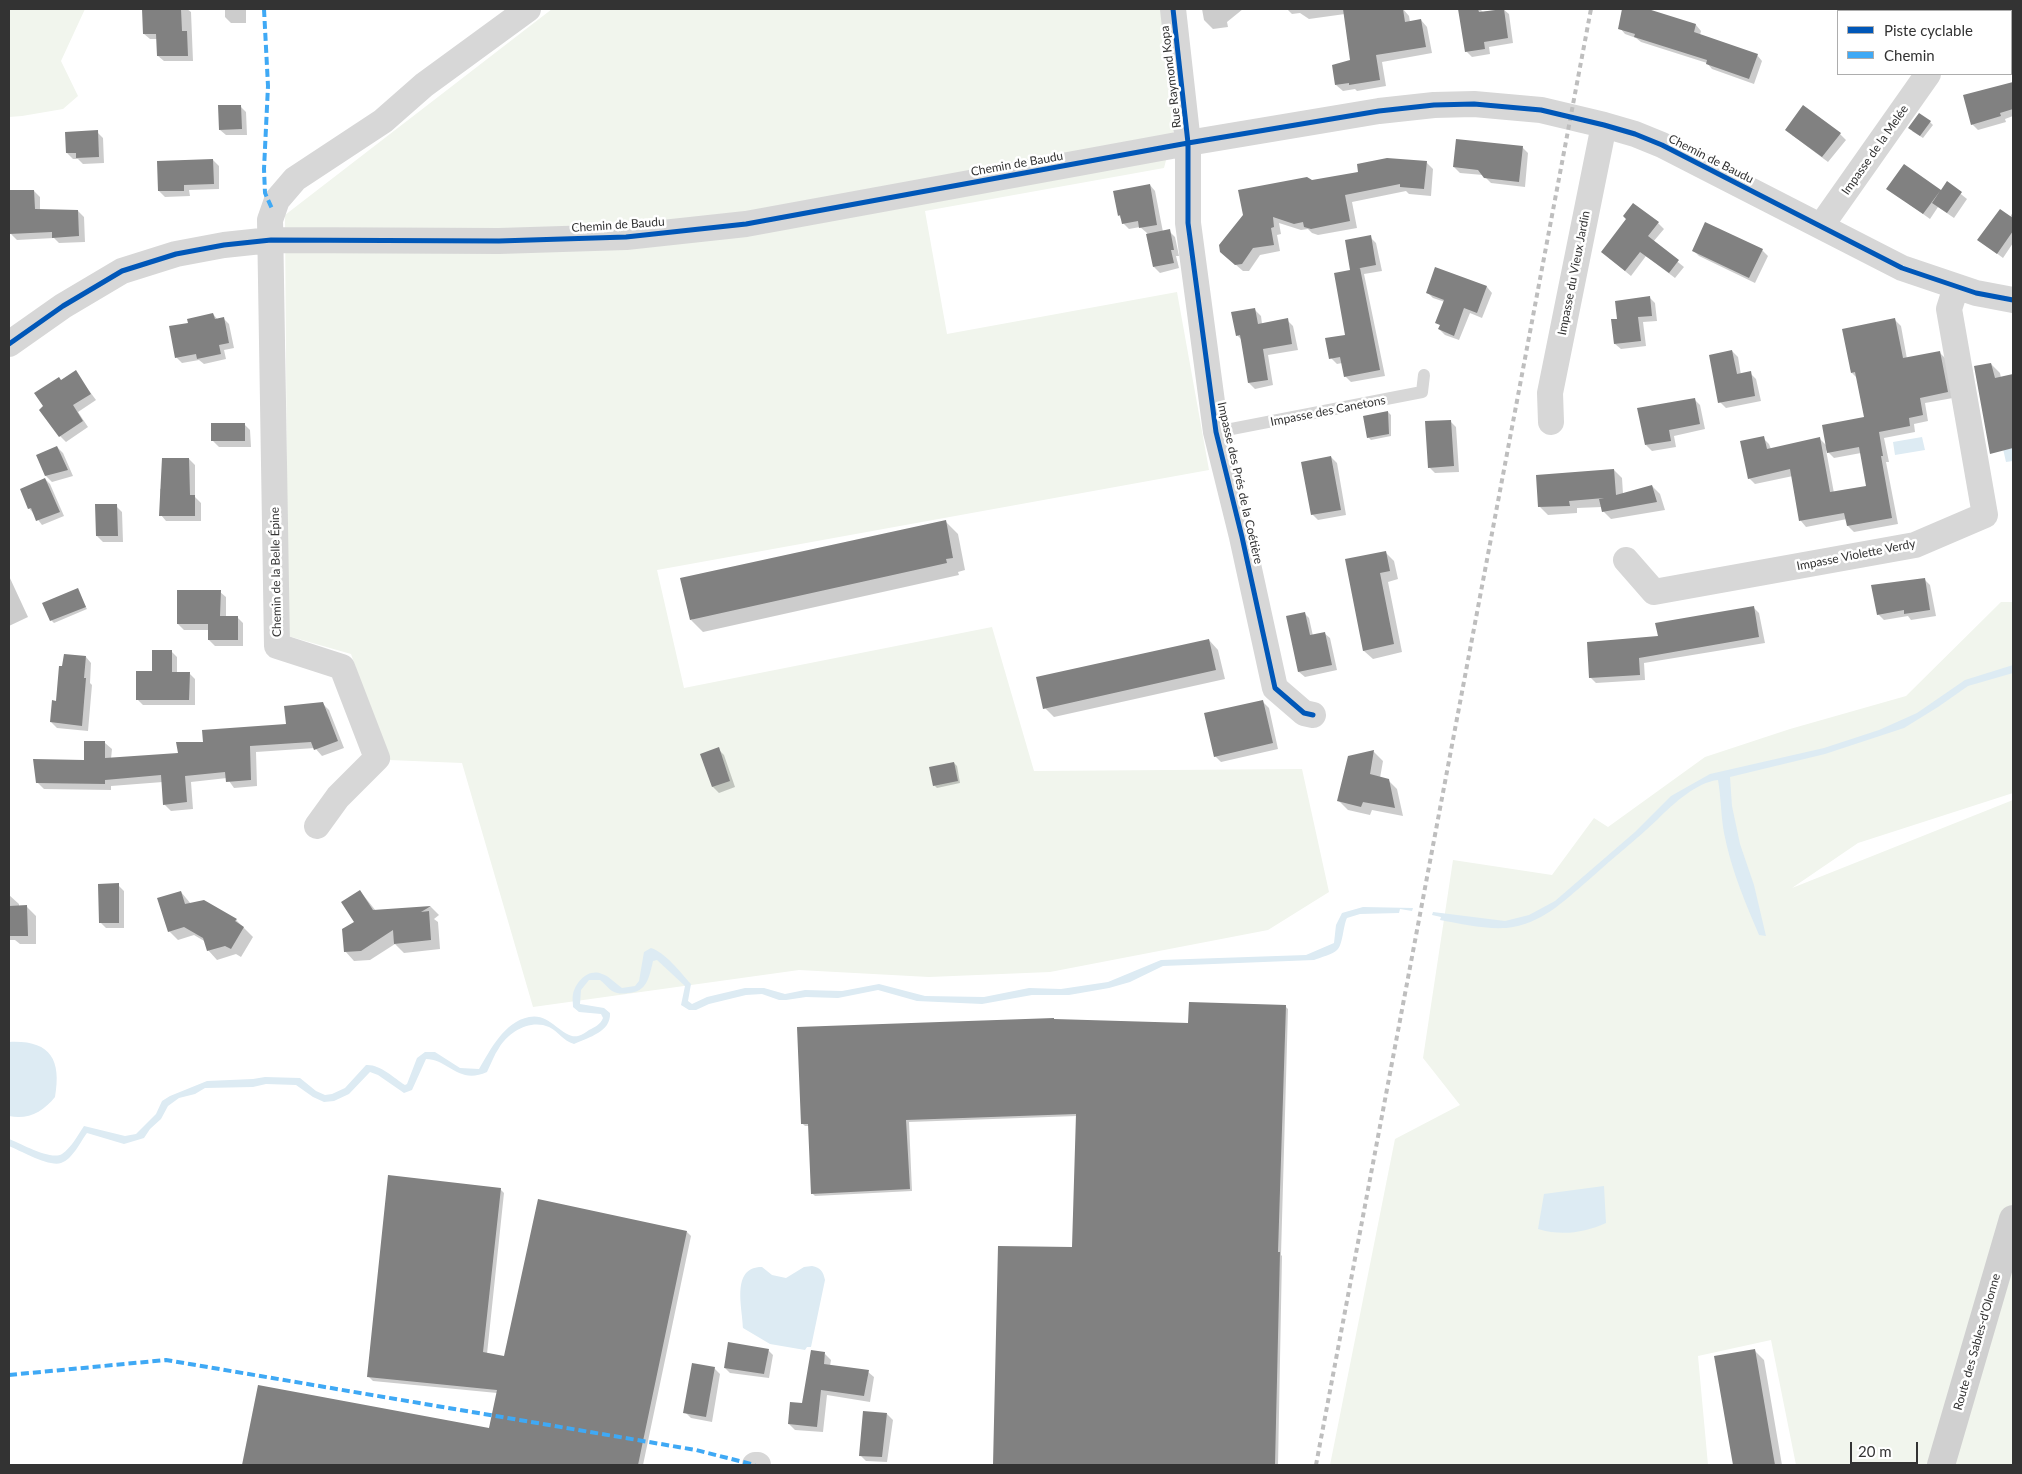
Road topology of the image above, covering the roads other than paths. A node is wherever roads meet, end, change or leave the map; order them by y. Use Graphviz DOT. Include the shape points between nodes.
graph roads {
  1 [pos="528,9"];
  2 [pos="1173,9"];
  3 [pos="1927,75"];
  4 [pos="1604,125"];
  5 [pos="1188,143"];
  6 [pos="1821,226"];
  7 [pos="272,240"];
  8 [pos="1956,287"];
  9 [pos="2013,300"];
  10 [pos="9,344"];
  11 [pos="1424,375"];
  12 [pos="1551,422"];
  13 [pos="1216,432"];
  14 [pos="1626,560"];
  15 [pos="1313,715"];
  16 [pos="318,826"];
  17 [pos="2013,1219"];
  18 [pos="1941,1465"];
  1 -- 7 [label="street" via="424,85 383,121 295,179 277,200 270,220"];
  2 -- 5 [label="street, Rue Raymond Kopa"];
  3 -- 6 [label="street, Impasse de la Melée"];
  4 -- 5 [label="street, Chemin de Baudu" via="1541,110 1474,104 1434,105"];
  4 -- 6 [label="street, Chemin de Baudu" via="1662,145"];
  4 -- 12 [label="street, Impasse du Vieux Jardin" via="1550,394"];
  5 -- 7 [label="street, Chemin de Baudu" via="746,224 626,237 499,241"];
  5 -- 13 [label="street, Impasse des Prés de la Coétière" via="1188,223"];
  6 -- 8 [label="street, Chemin de Baudu" via="1902,268"];
  7 -- 10 [label="street, Chemin de Baudu" via="176,254 122,271 63,306"];
  7 -- 16 [label="street, Chemin de la Belle Épine" via="277,646 342,666 377,758 338,798"];
  8 -- 9 [label="street, Chemin de Baudu"];
  8 -- 14 [label="street, Impasse Violette Verdy" via="1948,309 1985,515 1915,545 1654,592"];
  11 -- 13 [label="lane, Impasse des Canetons" via="1422,392"];
  13 -- 15 [label="street, Impasse des Prés de la Coétière" via="1275,688 1304,713"];
  17 -- 18 [label="main road, Route des Sables-d'Olonne"];
}
